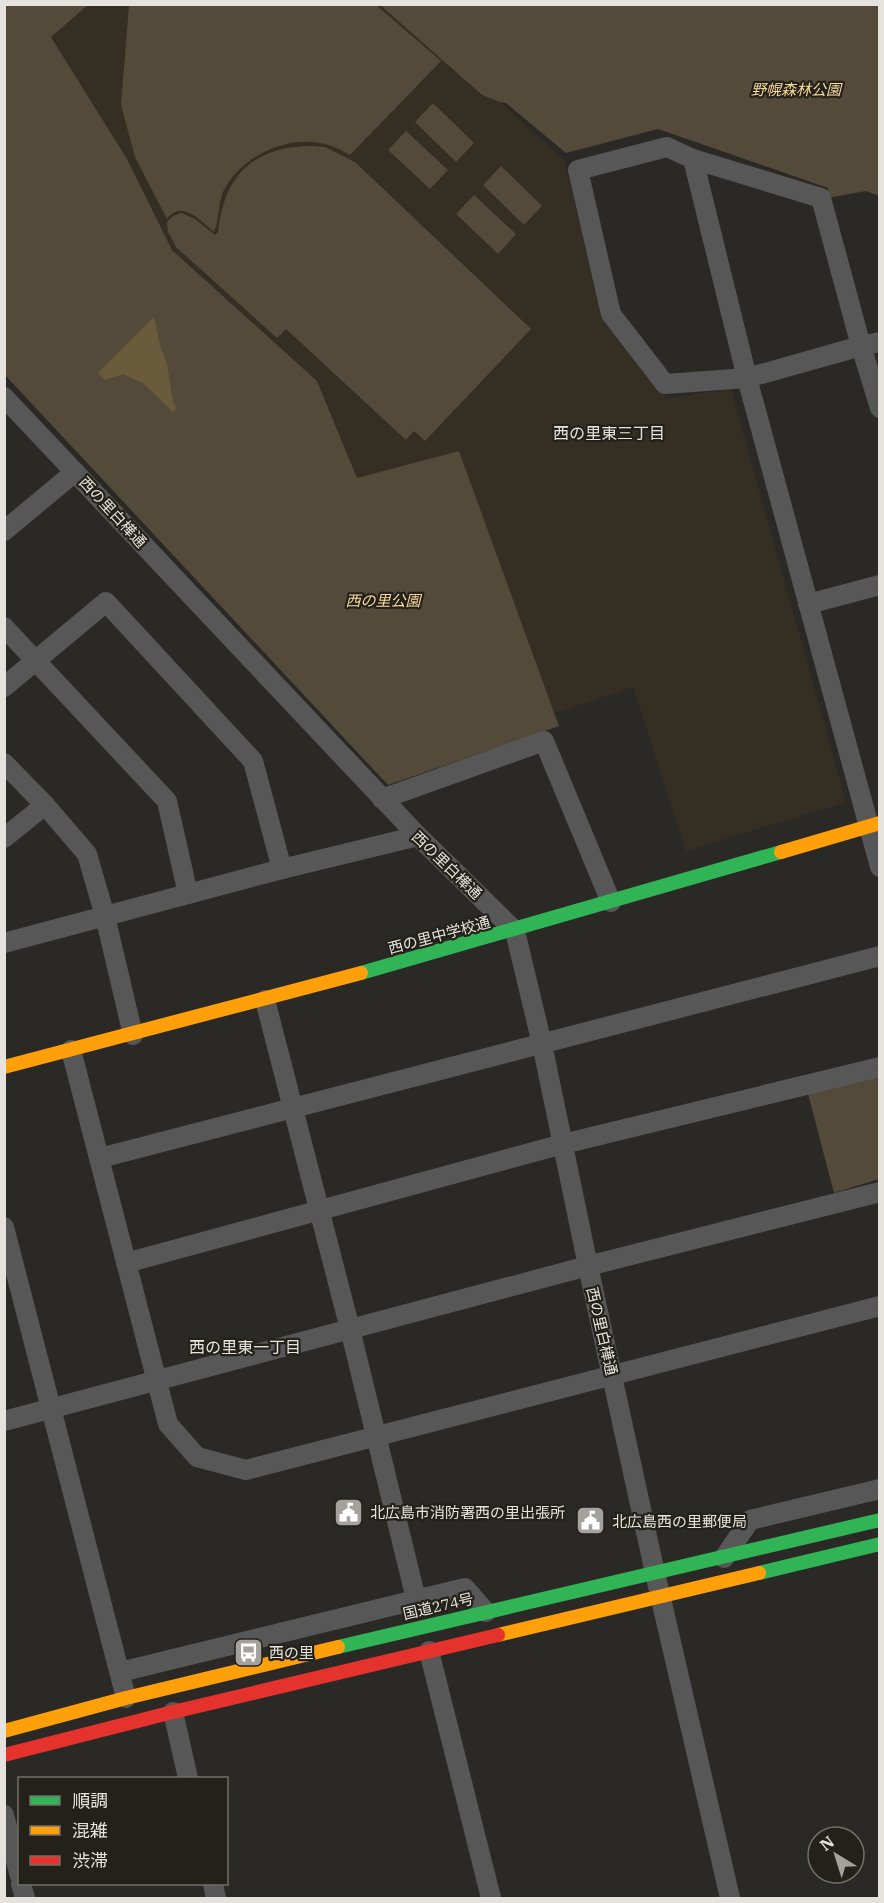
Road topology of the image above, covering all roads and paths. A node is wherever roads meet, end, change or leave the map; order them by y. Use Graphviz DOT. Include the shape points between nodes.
graph roads {
  1 [pos="693,159"];
  2 [pos="870,344"];
  3 [pos="747,378"];
  4 [pos="4,397"];
  5 [pos="879,408"];
  6 [pos="75,472"];
  7 [pos="4,531"];
  8 [pos="879,585"];
  9 [pos="808,604"];
  10 [pos="4,627"];
  11 [pos="37,660"];
  12 [pos="4,687"];
  13 [pos="4,763"];
  14 [pos="382,799"];
  15 [pos="45,805"];
  16 [pos="874,825"];
  17 [pos="418,836"];
  18 [pos="4,838"];
  19 [pos="879,867"];
  20 [pos="282,869"];
  21 [pos="188,894"];
  22 [pos="611,902"];
  23 [pos="105,916"];
  24 [pos="515,931"];
  25 [pos="4,943"];
  26 [pos="879,956"];
  27 [pos="265,1000"];
  28 [pos="133,1035"];
  29 [pos="542,1044"];
  30 [pos="71,1050"];
  31 [pos="4,1067"];
  32 [pos="879,1067"];
  33 [pos="291,1107"];
  34 [pos="563,1144"];
  35 [pos="99,1158"];
  36 [pos="879,1192"];
  37 [pos="318,1210"];
  38 [pos="4,1227"];
  39 [pos="126,1263"];
  40 [pos="588,1266"];
  41 [pos="879,1306"];
  42 [pos="350,1329"];
  43 [pos="612,1374"];
  44 [pos="156,1380"];
  45 [pos="52,1408"];
  46 [pos="4,1421"];
  47 [pos="376,1436"];
  48 [pos="879,1489"];
  49 [pos="879,1520"];
  50 [pos="879,1544"];
  51 [pos="724,1558"];
  52 [pos="655,1573"];
  53 [pos="661,1598"];
  54 [pos="416,1599"];
  55 [pos="486,1612"];
  56 [pos="429,1652"];
  57 [pos="120,1672"];
  58 [pos="126,1698"];
  59 [pos="173,1712"];
  60 [pos="4,1731"];
  61 [pos="4,1755"];
  62 [pos="188,1777"];
  63 [pos="4,1815"];
  64 [pos="18,1868"];
  65 [pos="491,1899"];
  66 [pos="730,1899"];
  1 -- 2 [label="street" via="821,198"];
  1 -- 3 [label="street"];
  1 -- 3 [label="street" via="668,147 578,170 611,314 665,384"];
  2 -- 3 [label="street"];
  2 -- 5 [label="street"];
  3 -- 9 [label="street"];
  4 -- 6 [label="street, 西の里白樺通"];
  6 -- 7 [label="street"];
  6 -- 14 [label="street, 西の里白樺通"];
  8 -- 9 [label="street"];
  9 -- 16 [label="street"];
  10 -- 11 [label="street"];
  11 -- 12 [label="street"];
  11 -- 20 [label="street" via="106,602 253,762"];
  11 -- 21 [label="street" via="167,801"];
  13 -- 15 [label="street"];
  14 -- 17 [label="street, 西の里白樺通"];
  14 -- 22 [label="street" via="544,741"];
  15 -- 18 [label="street"];
  15 -- 23 [label="street" via="87,854"];
  16 -- 19 [label="street"];
  16 -- 22 [label="main road, 西の里中学校通"];
  17 -- 20 [label="street"];
  17 -- 24 [label="street, 西の里白樺通"];
  20 -- 21 [label="street"];
  21 -- 23 [label="street"];
  22 -- 24 [label="main road, 西の里中学校通"];
  23 -- 25 [label="street"];
  23 -- 28 [label="street"];
  24 -- 27 [label="main road, 西の里中学校通"];
  24 -- 29 [label="street, 西の里白樺通"];
  26 -- 29 [label="street"];
  27 -- 28 [label="main road, 西の里中学校通"];
  27 -- 33 [label="street"];
  28 -- 30 [label="main road, 西の里中学校通"];
  29 -- 33 [label="street"];
  29 -- 34 [label="street, 西の里白樺通"];
  30 -- 31 [label="main road, 西の里中学校通"];
  30 -- 35 [label="street"];
  32 -- 34 [label="street"];
  33 -- 35 [label="street"];
  33 -- 37 [label="street"];
  34 -- 37 [label="street"];
  34 -- 40 [label="street, 西の里白樺通"];
  35 -- 39 [label="street"];
  36 -- 40 [label="street"];
  37 -- 39 [label="street"];
  37 -- 42 [label="street"];
  38 -- 45 [label="street"];
  39 -- 44 [label="street"];
  40 -- 42 [label="street"];
  40 -- 43 [label="street, 西の里白樺通"];
  41 -- 43 [label="street"];
  42 -- 44 [label="street"];
  42 -- 47 [label="street"];
  43 -- 47 [label="street"];
  43 -- 52 [label="street, 西の里白樺通"];
  44 -- 45 [label="street"];
  44 -- 47 [label="street" via="168,1424 197,1457 246,1470"];
  45 -- 46 [label="street"];
  45 -- 57 [label="street"];
  47 -- 54 [label="street"];
  48 -- 51 [label="street" via="750,1520"];
  49 -- 51 [label="main road, 国道274号"];
  50 -- 53 [label="main road"];
  51 -- 52 [label="main road, 国道274号"];
  52 -- 53 [label="street, 西の里白樺通"];
  52 -- 55 [label="main road, 国道274号"];
  53 -- 56 [label="main road"];
  53 -- 66 [label="street, 西の里白樺通"];
  54 -- 55 [label="street" via="465,1588"];
  54 -- 57 [label="street"];
  55 -- 58 [label="main road, 国道274号"];
  56 -- 59 [label="main road"];
  56 -- 65 [label="street"];
  57 -- 58 [label="street"];
  58 -- 60 [label="main road, 国道274号"];
  59 -- 61 [label="main road"];
  59 -- 62 [label="street"];
  63 -- 64 [label="street"];
}
